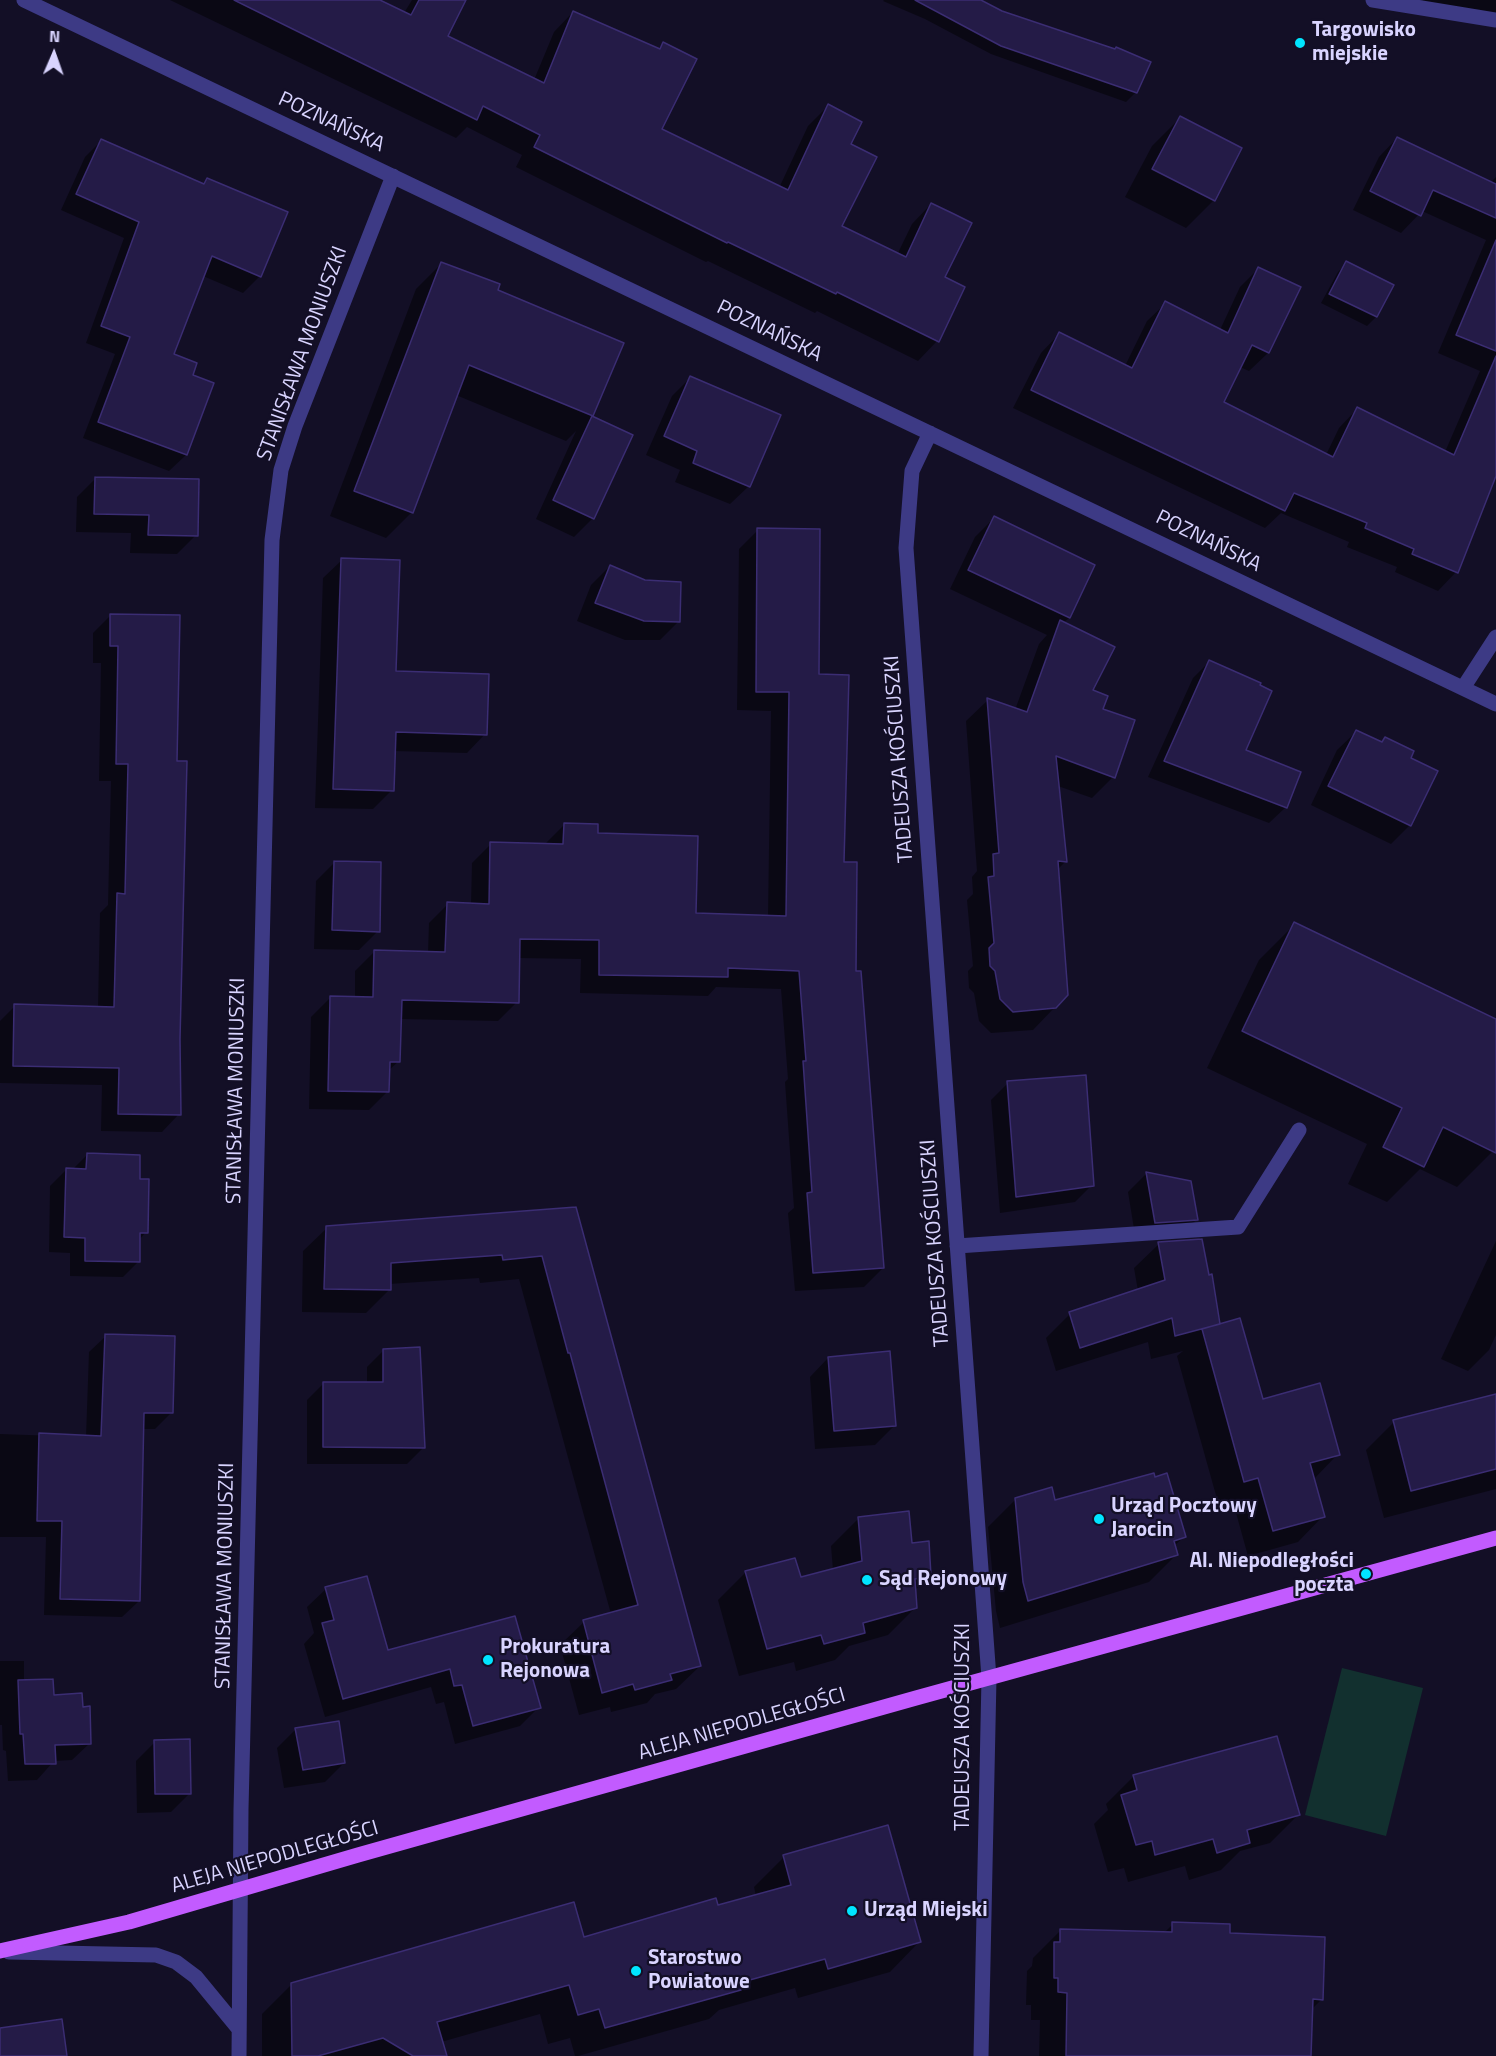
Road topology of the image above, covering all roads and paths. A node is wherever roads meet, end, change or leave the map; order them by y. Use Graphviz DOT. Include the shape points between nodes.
graph roads {
  1 [pos="24,0"];
  2 [pos="1373,0"];
  3 [pos="1496,20"];
  4 [pos="393,176"];
  5 [pos="930,433"];
  6 [pos="1496,637"];
  7 [pos="1463,688"];
  8 [pos="1496,704"];
  9 [pos="1299,1130"];
  10 [pos="957,1246"];
  11 [pos="1496,1538"];
  12 [pos="989,1678"];
  13 [pos="241,1890"];
  14 [pos="0,1952"];
  15 [pos="238,2028"];
  16 [pos="239,2056"];
  17 [pos="981,2056"];
  1 -- 4 [label="street, POZNAŃSKA"];
  2 -- 3 [label="street"];
  4 -- 5 [label="street, POZNAŃSKA"];
  4 -- 13 [label="street, STANISŁAWA MONIUSZKI" via="295,426 281,470 272,540"];
  5 -- 7 [label="street, POZNAŃSKA"];
  5 -- 10 [label="street, TADEUSZA KOŚCIUSZKI" via="912,471 906,548"];
  6 -- 7 [label="street"];
  7 -- 8 [label="street, POZNAŃSKA"];
  9 -- 10 [label="street" via="1238,1227"];
  10 -- 12 [label="street, TADEUSZA KOŚCIUSZKI"];
  11 -- 12 [label="main road, ALEJA NIEPODLEGŁOŚCI"];
  12 -- 13 [label="main road, ALEJA NIEPODLEGŁOŚCI"];
  12 -- 17 [label="street, TADEUSZA KOŚCIUSZKI"];
  13 -- 14 [label="main road, ALEJA NIEPODLEGŁOŚCI" via="129,1922"];
  13 -- 15 [label="street, STANISŁAWA MONIUSZKI"];
  14 -- 15 [label="street" via="156,1955 176,1962 196,1977"];
  15 -- 16 [label="street, STANISŁAWA MONIUSZKI"];
}
